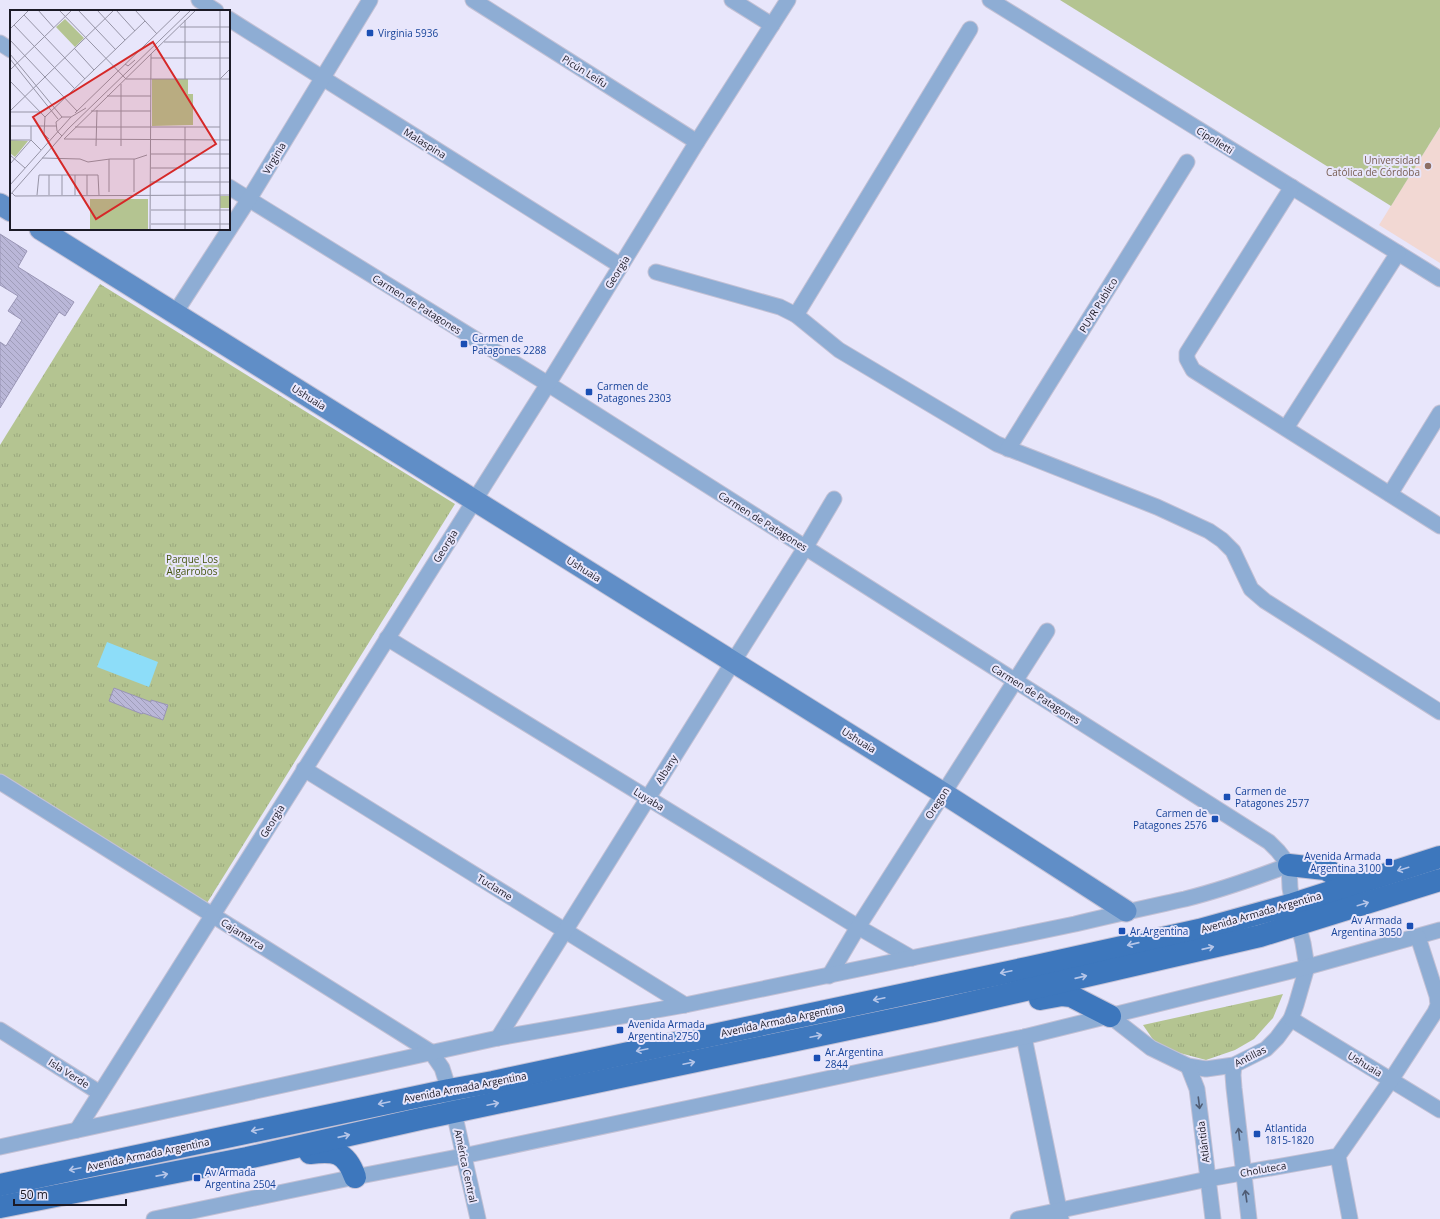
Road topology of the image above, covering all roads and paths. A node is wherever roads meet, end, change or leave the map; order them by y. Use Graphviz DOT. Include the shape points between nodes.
graph roads {
  1 [pos="199,0"];
  2 [pos="370,0"];
  3 [pos="473,0"];
  4 [pos="732,0"];
  5 [pos="788,0"];
  6 [pos="990,0"];
  7 [pos="214,10"];
  8 [pos="230,20"];
  9 [pos="772,25"];
  10 [pos="970,28"];
  11 [pos="0,43"];
  12 [pos="10,49"];
  13 [pos="323,78"];
  14 [pos="697,142"];
  15 [pos="1187,162"];
  16 [pos="1292,187"];
  17 [pos="230,188"];
  18 [pos="249,199"];
  19 [pos="0,204"];
  20 [pos="10,210"];
  21 [pos="230,228"];
  22 [pos="42,230"];
  23 [pos="229,230"];
  24 [pos="1398,253"];
  25 [pos="621,266"];
  26 [pos="656,272"];
  27 [pos="1440,279"];
  28 [pos="174,313"];
  29 [pos="796,315"];
  30 [pos="548,384"];
  31 [pos="1440,413"];
  32 [pos="1286,428"];
  33 [pos="1008,449"];
  34 [pos="1390,494"];
  35 [pos="834,499"];
  36 [pos="474,500"];
  37 [pos="1440,526"];
  38 [pos="805,548"];
  39 [pos="1047,631"];
  40 [pos="387,638"];
  41 [pos="733,662"];
  42 [pos="1016,681"];
  43 [pos="1440,712"];
  44 [pos="304,769"];
  45 [pos="0,782"];
  46 [pos="944,794"];
  47 [pos="648,798"];
  48 [pos="1440,857"];
  49 [pos="1289,864"];
  50 [pos="1440,880"];
  51 [pos="1353,884"];
  52 [pos="1126,911"];
  53 [pos="1296,914"];
  54 [pos="212,915"];
  55 [pos="858,927"];
  56 [pos="566,930"];
  57 [pos="1440,930"];
  58 [pos="1418,937"];
  59 [pos="912,958"];
  60 [pos="1307,967"];
  61 [pos="829,976"];
  62 [pos="686,1005"];
  63 [pos="934,1011"];
  64 [pos="1110,1016"];
  65 [pos="1291,1019"];
  66 [pos="0,1030"];
  67 [pos="1024,1037"];
  68 [pos="498,1038"];
  69 [pos="431,1052"];
  70 [pos="1234,1065"];
  71 [pos="1188,1066"];
  72 [pos="1391,1080"];
  73 [pos="449,1090"];
  74 [pos="100,1093"];
  75 [pos="1440,1110"];
  76 [pos="455,1112"];
  77 [pos="77,1130"];
  78 [pos="0,1146"];
  79 [pos="463,1156"];
  80 [pos="1338,1156"];
  81 [pos="247,1158"];
  82 [pos="1243,1173"];
  83 [pos="355,1177"];
  84 [pos="1208,1179"];
  85 [pos="0,1185"];
  86 [pos="0,1207"];
  87 [pos="1060,1215"];
  88 [pos="154,1219"];
  89 [pos="478,1219"];
  90 [pos="1018,1219"];
  91 [pos="1213,1219"];
  92 [pos="1249,1219"];
  93 [pos="1350,1219"];
  1 -- 7 [label="street"];
  2 -- 13 [label="street, Virginia"];
  3 -- 14 [label="street, Picún Leifu"];
  4 -- 9 [label="street"];
  5 -- 9 [label="street, Georgia"];
  6 -- 16 [label="street, Cipolletti"];
  8 -- 13 [label="street, Malaspina"];
  9 -- 14 [label="street, Georgia"];
  10 -- 29 [label="street"];
  11 -- 12 [label="street"];
  13 -- 18 [label="street, Virginia"];
  13 -- 25 [label="street, Malaspina"];
  14 -- 25 [label="street, Georgia"];
  15 -- 33 [label="street, PUVR Publico"];
  16 -- 24 [label="street, Cipolletti"];
  16 -- 32 [label="street" via="1187,352 1187,359 1193,370"];
  17 -- 18 [label="street, Carmen de Patagones"];
  18 -- 21 [label="street, Virginia"];
  18 -- 30 [label="street, Carmen de Patagones"];
  19 -- 20 [label="main road"];
  22 -- 28 [label="main road, Ushuaia"];
  23 -- 28 [label="street, Virginia"];
  24 -- 27 [label="street, Cipolletti"];
  24 -- 32 [label="street"];
  25 -- 30 [label="street, Georgia"];
  26 -- 29 [label="street" via="780,307"];
  28 -- 36 [label="main road, Ushuaia"];
  29 -- 33 [label="street" via="839,350"];
  30 -- 36 [label="street, Georgia"];
  30 -- 38 [label="street, Carmen de Patagones"];
  31 -- 34 [label="street"];
  32 -- 34 [label="street"];
  33 -- 43 [label="street" via="1157,506 1209,532 1233,551 1251,589 1265,601"];
  34 -- 37 [label="street"];
  35 -- 38 [label="street, Albany"];
  36 -- 40 [label="street, Georgia"];
  36 -- 41 [label="main road, Ushuaia"];
  38 -- 41 [label="street, Albany"];
  38 -- 42 [label="street, Carmen de Patagones"];
  39 -- 42 [label="street, Oregon"];
  40 -- 44 [label="street, Georgia"];
  40 -- 47 [label="street, Luyaba"];
  41 -- 46 [label="main road, Ushuaia"];
  41 -- 47 [label="street, Albany"];
  42 -- 46 [label="street, Oregon"];
  42 -- 49 [label="street, Carmen de Patagones" via="1269,842"];
  44 -- 54 [label="street, Georgia"];
  44 -- 56 [label="street, Tuclame"];
  45 -- 54 [label="street, Cajamarca"];
  46 -- 52 [label="main road, Ushuaia"];
  46 -- 55 [label="street, Oregon"];
  47 -- 55 [label="street, Luyaba"];
  47 -- 56 [label="street, Albany"];
  48 -- 51 [label="main road, Avenida Armada Argentina, one-way"];
  49 -- 51 [label="main road" via="1325,869"];
  49 -- 52 [label="street" via="1248,880 1186,898"];
  49 -- 53 [label="street" via="1290,888"];
  53 -- 50 [label="main road, Avenida Armada Argentina, one-way"];
  51 -- 53 [label="main road, Avenida Armada Argentina"];
  52 -- 59 [label="street"];
  53 -- 60 [label="street"];
  63 -- 53 [label="main road, Avenida Armada Argentina, one-way" via="1260,936"];
  53 -- 73 [label="main road, Avenida Armada Argentina, one-way" via="1199,930"];
  54 -- 69 [label="street, Cajamarca"];
  54 -- 74 [label="street, Georgia"];
  55 -- 59 [label="street, Luyaba"];
  55 -- 61 [label="street, Oregon"];
  56 -- 62 [label="street, Tuclame"];
  56 -- 68 [label="street, Albany"];
  57 -- 58 [label="street"];
  58 -- 60 [label="street"];
  58 -- 72 [label="street" via="1438,1005"];
  59 -- 61 [label="street"];
  60 -- 64 [label="street"];
  60 -- 65 [label="street, Antillas"];
  61 -- 62 [label="street"];
  62 -- 68 [label="street"];
  63 -- 64 [label="main road" via="962,1012 1062,995 1071,996"];
  76 -- 63 [label="main road, Avenida Armada Argentina, one-way"];
  64 -- 67 [label="street"];
  64 -- 71 [label="street, Antillas" via="1152,1048"];
  65 -- 70 [label="street, Antillas" via="1266,1049"];
  65 -- 72 [label="street, Ushuaia"];
  66 -- 74 [label="street, Isla Verde"];
  67 -- 79 [label="street"];
  67 -- 87 [label="street"];
  68 -- 69 [label="street"];
  69 -- 73 [label="street, Cajamarca" via="442,1068"];
  69 -- 77 [label="street"];
  70 -- 71 [label="street, Antillas" via="1206,1069"];
  82 -- 70 [label="street, one-way"];
  71 -- 84 [label="street, Atlántida, one-way" via="1197,1089"];
  72 -- 75 [label="street, Ushuaia"];
  72 -- 80 [label="street"];
  73 -- 76 [label="street, Cajamarca"];
  73 -- 85 [label="main road, Avenida Armada Argentina, one-way"];
  74 -- 77 [label="street, Isla Verde"];
  76 -- 79 [label="street, América Central"];
  81 -- 76 [label="main road, Avenida Armada Argentina, one-way"];
  77 -- 78 [label="street"];
  79 -- 83 [label="street"];
  79 -- 89 [label="street, América Central"];
  80 -- 82 [label="street, Choluteca"];
  80 -- 93 [label="street"];
  81 -- 83 [label="main road" via="268,1159 327,1151 338,1152 345,1158"];
  86 -- 81 [label="main road, Avenida Armada Argentina, one-way"];
  82 -- 84 [label="street, Choluteca"];
  92 -- 82 [label="street, one-way"];
  83 -- 88 [label="street"];
  84 -- 87 [label="street, Choluteca"];
  84 -- 91 [label="street, Atlántida"];
  87 -- 90 [label="street, Choluteca"];
}
